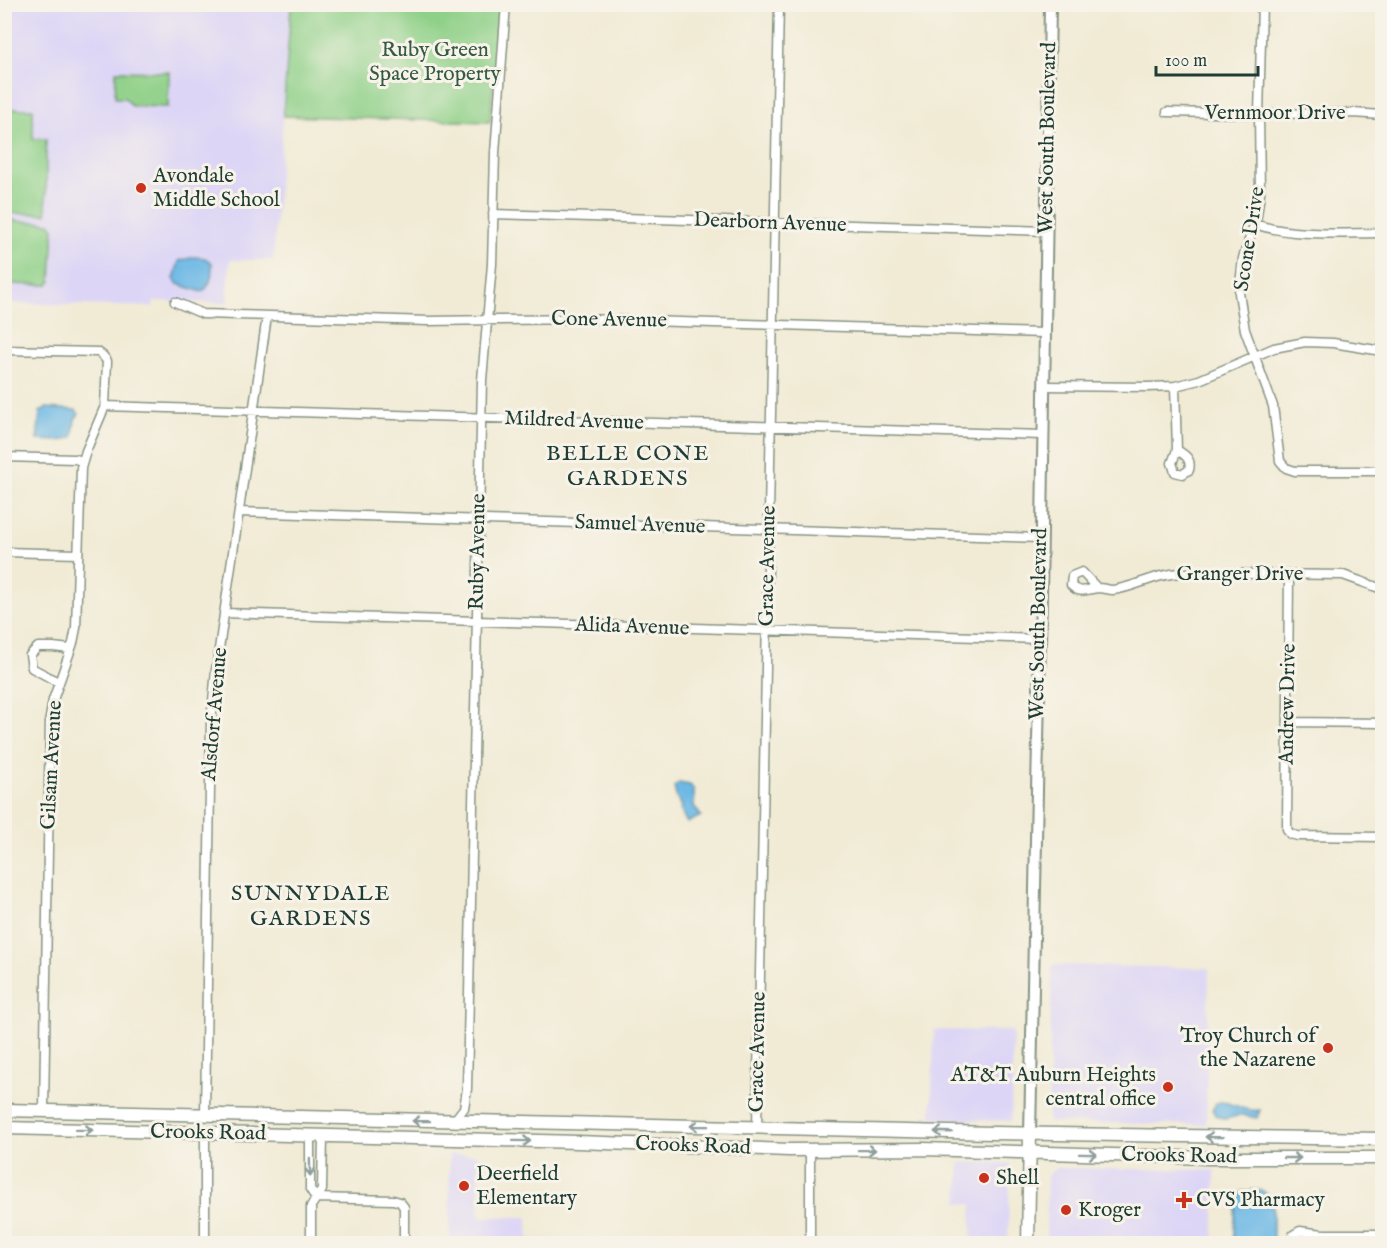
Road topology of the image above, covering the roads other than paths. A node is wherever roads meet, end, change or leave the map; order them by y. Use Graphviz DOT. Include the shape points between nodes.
graph roads {
  1 [pos="506,4"];
  2 [pos="779,4"];
  3 [pos="1050,4"];
  4 [pos="1262,4"];
  5 [pos="1167,112"];
  6 [pos="1259,114"];
  7 [pos="1383,116"];
  8 [pos="493,214"];
  9 [pos="775,223"];
  10 [pos="1254,224"];
  11 [pos="1047,231"];
  12 [pos="1383,233"];
  13 [pos="176,302"];
  14 [pos="267,316"];
  15 [pos="486,319"];
  16 [pos="773,325"];
  17 [pos="1046,333"];
  18 [pos="4,350"];
  19 [pos="1383,351"];
  20 [pos="1255,356"];
  21 [pos="1044,386"];
  22 [pos="1175,386"];
  23 [pos="105,406"];
  24 [pos="254,411"];
  25 [pos="481,418"];
  26 [pos="771,427"];
  27 [pos="1043,435"];
  28 [pos="1177,450"];
  29 [pos="4,457"];
  30 [pos="82,460"];
  31 [pos="1383,471"];
  32 [pos="239,512"];
  33 [pos="479,520"];
  34 [pos="769,529"];
  35 [pos="1041,538"];
  36 [pos="4,552"];
  37 [pos="78,554"];
  38 [pos="1289,574"];
  39 [pos="1097,588"];
  40 [pos="1383,589"];
  41 [pos="224,613"];
  42 [pos="476,622"];
  43 [pos="767,631"];
  44 [pos="1039,639"];
  45 [pos="70,649"];
  46 [pos="58,682"];
  47 [pos="1288,722"];
  48 [pos="1383,723"];
  49 [pos="1383,837"];
  50 [pos="466,1100"];
  51 [pos="4,1110"];
  52 [pos="44,1111"];
  53 [pos="139,1113"];
  54 [pos="205,1115"];
  55 [pos="363,1119"];
  56 [pos="453,1121"];
  57 [pos="480,1122"];
  58 [pos="757,1127"];
  59 [pos="4,1128"];
  60 [pos="35,1129"];
  61 [pos="815,1129"];
  62 [pos="128,1131"];
  63 [pos="205,1133"];
  64 [pos="993,1133"];
  65 [pos="1030,1134"];
  66 [pos="1071,1135"];
  67 [pos="316,1136"];
  68 [pos="352,1137"];
  69 [pos="1240,1137"];
  70 [pos="1338,1138"];
  71 [pos="1383,1139"];
  72 [pos="464,1140"];
  73 [pos="753,1149"];
  74 [pos="810,1150"];
  75 [pos="986,1151"];
  76 [pos="1029,1152"];
  77 [pos="1065,1153"];
  78 [pos="1332,1157"];
  79 [pos="1233,1158"];
  80 [pos="1383,1158"];
  81 [pos="316,1198"];
  82 [pos="1323,1234"];
  83 [pos="1383,1234"];
  84 [pos="205,1244"];
  85 [pos="312,1244"];
  86 [pos="404,1244"];
  87 [pos="810,1244"];
  88 [pos="1028,1244"];
  89 [pos="1293,1244"];
  90 [pos="1310,1244"];
  1 -- 8 [label="street, Ruby Avenue"];
  2 -- 9 [label="street, Grace Avenue"];
  3 -- 11 [label="street, West South Boulevard"];
  4 -- 6 [label="street, Scone Drive"];
  5 -- 6 [label="street, Vernmoor Drive"];
  6 -- 7 [label="street, Vernmoor Drive"];
  6 -- 10 [label="street, Scone Drive" via="1260,193"];
  8 -- 9 [label="street, Dearborn Avenue"];
  8 -- 15 [label="street, Ruby Avenue"];
  9 -- 11 [label="street, Dearborn Avenue"];
  9 -- 16 [label="street, Grace Avenue"];
  10 -- 12 [label="street" via="1295,232"];
  10 -- 20 [label="street, Scone Drive" via="1243,258 1239,293 1245,330"];
  11 -- 17 [label="street, West South Boulevard"];
  13 -- 14 [label="street, Cone Avenue" via="203,314"];
  14 -- 15 [label="street, Cone Avenue"];
  14 -- 24 [label="street, Alsdorf Avenue"];
  15 -- 16 [label="street, Cone Avenue"];
  15 -- 25 [label="street, Ruby Avenue"];
  16 -- 17 [label="street, Cone Avenue"];
  16 -- 26 [label="street, Grace Avenue"];
  17 -- 21 [label="street, West South Boulevard"];
  18 -- 23 [label="street, Gilsam Avenue" via="98,352 106,361"];
  19 -- 20 [label="street" via="1315,341 1286,345"];
  20 -- 22 [label="street"];
  20 -- 31 [label="street, Scone Drive" via="1273,406 1279,455 1286,468"];
  21 -- 22 [label="street"];
  21 -- 27 [label="street, West South Boulevard"];
  22 -- 28 [label="street"];
  23 -- 24 [label="street, Mildred Avenue"];
  23 -- 30 [label="street, Gilsam Avenue"];
  24 -- 25 [label="street, Mildred Avenue"];
  24 -- 32 [label="street, Alsdorf Avenue"];
  25 -- 26 [label="street, Mildred Avenue"];
  25 -- 33 [label="street, Ruby Avenue"];
  26 -- 27 [label="street, Mildred Avenue"];
  26 -- 34 [label="street, Grace Avenue"];
  27 -- 35 [label="street, West South Boulevard"];
  29 -- 30 [label="street"];
  30 -- 37 [label="street, Gilsam Avenue"];
  32 -- 33 [label="street, Samuel Avenue"];
  32 -- 41 [label="street, Alsdorf Avenue"];
  33 -- 34 [label="street, Samuel Avenue"];
  33 -- 42 [label="street, Ruby Avenue"];
  34 -- 35 [label="street, Samuel Avenue"];
  34 -- 43 [label="street, Grace Avenue"];
  35 -- 44 [label="street, West South Boulevard"];
  36 -- 37 [label="street"];
  37 -- 45 [label="street, Gilsam Avenue" via="77,621"];
  38 -- 39 [label="street, Granger Drive" via="1174,573 1119,588"];
  38 -- 40 [label="street, Granger Drive" via="1343,575"];
  38 -- 47 [label="street, Andrew Drive"];
  41 -- 42 [label="street, Alida Avenue"];
  41 -- 54 [label="street, Alsdorf Avenue" via="209,749"];
  42 -- 43 [label="street, Alida Avenue"];
  42 -- 50 [label="street, Ruby Avenue"];
  43 -- 44 [label="street, Alida Avenue"];
  43 -- 58 [label="street, Grace Avenue"];
  44 -- 65 [label="street, West South Boulevard"];
  45 -- 46 [label="street, Gilsam Avenue"];
  45 -- 46 [label="street" via="38,647 30,655 32,668"];
  46 -- 52 [label="street, Gilsam Avenue" via="50,718"];
  47 -- 48 [label="street"];
  47 -- 49 [label="street, Andrew Drive" via="1288,832 1298,836"];
  50 -- 56 [label="street"];
  50 -- 57 [label="street"];
  51 -- 52 [label="main road, Crooks Road"];
  52 -- 53 [label="main road, Crooks Road"];
  52 -- 60 [label="main road" via="46,1123"];
  53 -- 54 [label="main road, Crooks Road"];
  53 -- 62 [label="main road" via="129,1120"];
  54 -- 55 [label="main road, Crooks Road"];
  56 -- 55 [label="main road, Crooks Road, one-way"];
  55 -- 68 [label="main road" via="364,1131"];
  56 -- 57 [label="main road, Crooks Road"];
  58 -- 57 [label="main road, Crooks Road, one-way"];
  57 -- 72 [label="main road" via="469,1128"];
  58 -- 61 [label="main road, Crooks Road"];
  58 -- 73 [label="main road" via="761,1139"];
  59 -- 60 [label="main road, Crooks Road"];
  60 -- 62 [label="main road, Crooks Road, one-way"];
  64 -- 61 [label="main road, Crooks Road, one-way"];
  61 -- 74 [label="main road" via="808,1136"];
  62 -- 63 [label="main road, Crooks Road"];
  63 -- 67 [label="main road, Crooks Road"];
  63 -- 84 [label="street"];
  64 -- 65 [label="main road, Crooks Road"];
  64 -- 75 [label="main road" via="993,1145"];
  65 -- 66 [label="main road, Crooks Road"];
  65 -- 76 [label="main road, West South Boulevard"];
  69 -- 66 [label="main road, Crooks Road, one-way"];
  66 -- 77 [label="main road" via="1065,1141"];
  67 -- 68 [label="main road, Crooks Road"];
  67 -- 81 [label="street" via="322,1190"];
  68 -- 72 [label="main road, Crooks Road"];
  69 -- 70 [label="main road, Crooks Road"];
  69 -- 79 [label="main road" via="1242,1148"];
  70 -- 71 [label="main road, Crooks Road"];
  70 -- 78 [label="main road" via="1331,1145"];
  72 -- 73 [label="main road, Crooks Road, one-way"];
  73 -- 74 [label="main road, Crooks Road"];
  74 -- 75 [label="main road, Crooks Road, one-way"];
  74 -- 87 [label="street"];
  75 -- 76 [label="main road, Crooks Road"];
  76 -- 77 [label="main road, Crooks Road"];
  76 -- 88 [label="main road, West South Boulevard"];
  77 -- 79 [label="main road, Crooks Road, one-way"];
  79 -- 78 [label="main road, Crooks Road, one-way"];
  78 -- 80 [label="main road, Crooks Road"];
  81 -- 85 [label="street" via="311,1206"];
  81 -- 86 [label="street" via="400,1202 404,1207"];
  82 -- 83 [label="street"];
  82 -- 89 [label="street" via="1297,1231"];
  82 -- 90 [label="street"];
}
